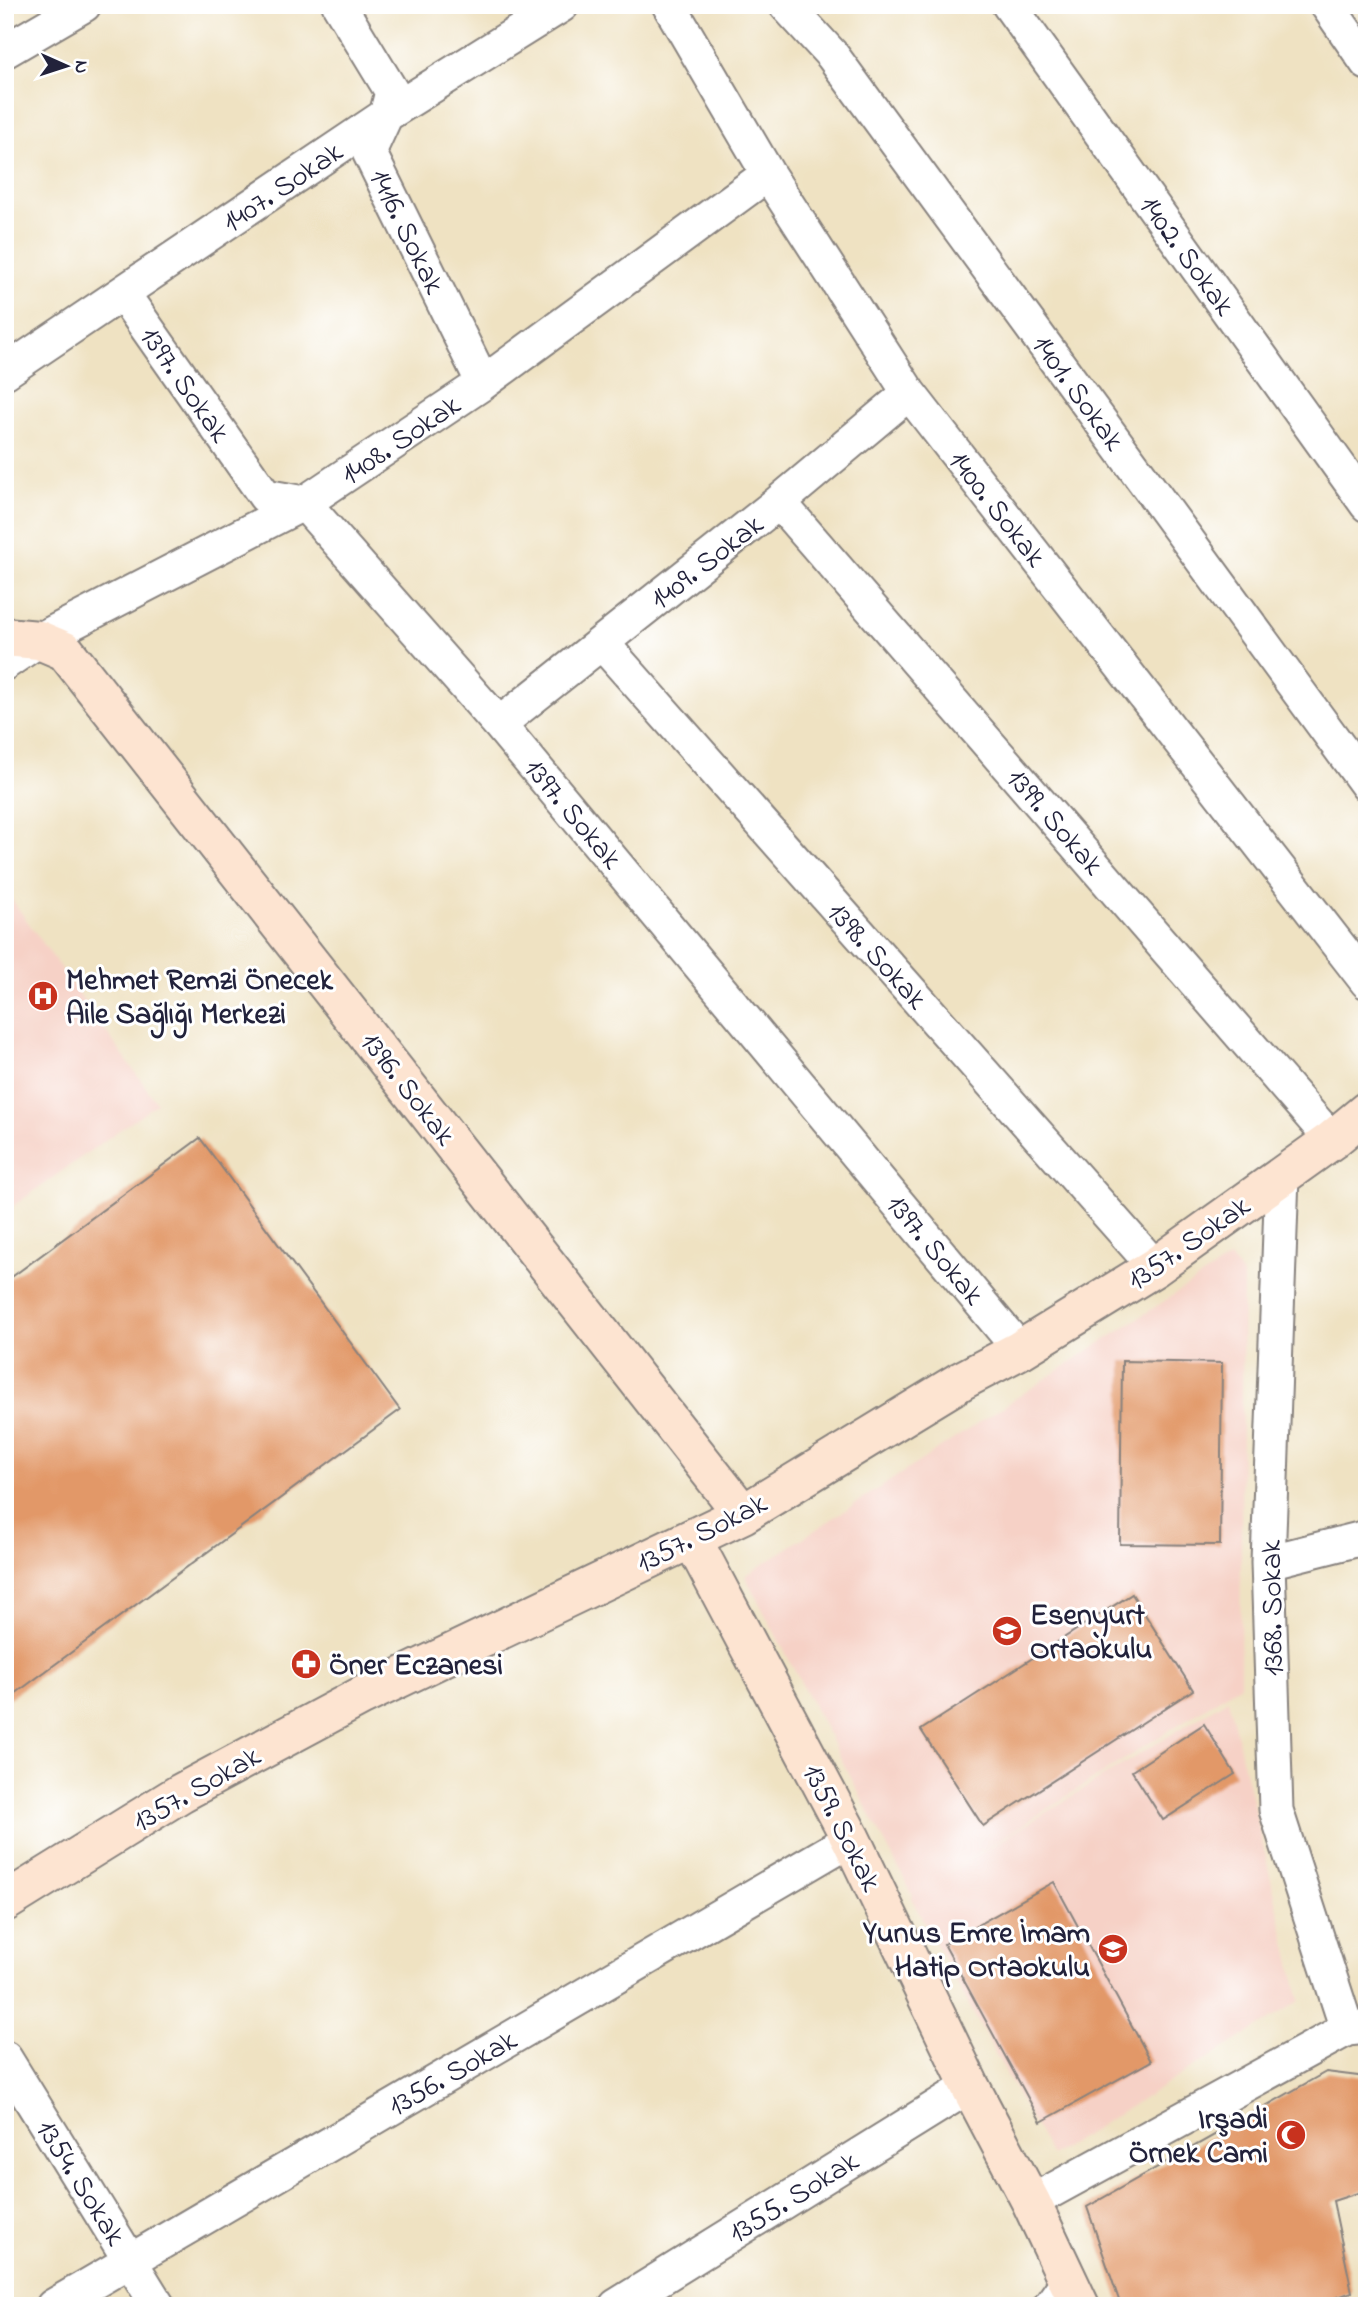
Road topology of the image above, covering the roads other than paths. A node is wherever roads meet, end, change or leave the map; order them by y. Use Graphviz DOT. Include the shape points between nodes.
graph roads {
  1 [pos="84,5"];
  2 [pos="339,5"];
  3 [pos="562,5"];
  4 [pos="669,5"];
  5 [pos="786,5"];
  6 [pos="1009,5"];
  7 [pos="1327,5"];
  8 [pos="37,17"];
  9 [pos="5,51"];
  10 [pos="1367,63"];
  11 [pos="387,115"];
  12 [pos="768,174"];
  13 [pos="123,294"];
  14 [pos="5,372"];
  15 [pos="483,383"];
  16 [pos="909,393"];
  17 [pos="779,502"];
  18 [pos="304,503"];
  19 [pos="1367,505"];
  20 [pos="22,639"];
  21 [pos="601,643"];
  22 [pos="5,663"];
  23 [pos="499,724"];
  24 [pos="1367,785"];
  25 [pos="1367,982"];
  26 [pos="1367,1111"];
  27 [pos="1332,1140"];
  28 [pos="1282,1176"];
  29 [pos="1155,1267"];
  30 [pos="1020,1350"];
  31 [pos="743,1514"];
  32 [pos="1367,1537"];
  33 [pos="692,1539"];
  34 [pos="1268,1562"];
  35 [pos="851,1839"];
  36 [pos="5,1902"];
  37 [pos="1357,2028"];
  38 [pos="5,2058"];
  39 [pos="970,2087"];
  40 [pos="1031,2202"];
  41 [pos="130,2260"];
  42 [pos="1066,2298"];
  43 [pos="53,2306"];
  44 [pos="158,2306"];
  45 [pos="617,2306"];
  1 -- 8 [label="street"];
  2 -- 11 [label="street, 1416. Sokak" via="392,92"];
  3 -- 11 [label="street, 1407. Sokak"];
  4 -- 12 [label="street, 1400. Sokak"];
  5 -- 24 [label="street, 1401. Sokak" via="832,55"];
  6 -- 19 [label="street, 1402. Sokak"];
  7 -- 10 [label="street"];
  8 -- 9 [label="street"];
  11 -- 13 [label="street, 1407. Sokak"];
  11 -- 15 [label="street, 1416. Sokak" via="369,152"];
  12 -- 15 [label="street, 1408. Sokak"];
  12 -- 16 [label="street, 1400. Sokak"];
  13 -- 14 [label="street, 1407. Sokak"];
  13 -- 18 [label="street, 1397. Sokak" via="265,496"];
  15 -- 18 [label="street, 1408. Sokak"];
  16 -- 17 [label="street, 1409. Sokak"];
  16 -- 25 [label="street, 1400. Sokak"];
  17 -- 21 [label="street, 1409. Sokak"];
  17 -- 27 [label="street, 1399. Sokak"];
  18 -- 20 [label="street, 1408. Sokak"];
  18 -- 23 [label="street, 1397. Sokak"];
  20 -- 22 [label="street, 1408. Sokak"];
  20 -- 31 [label="street, 1396. Sokak" via="65,651"];
  21 -- 23 [label="street, 1409. Sokak"];
  21 -- 29 [label="street, 1398. Sokak"];
  23 -- 30 [label="street, 1397. Sokak"];
  26 -- 27 [label="street, 1357. Sokak"];
  27 -- 28 [label="street, 1357. Sokak"];
  28 -- 29 [label="street, 1357. Sokak"];
  28 -- 34 [label="street, 1368. Sokak"];
  29 -- 30 [label="street, 1357. Sokak"];
  30 -- 31 [label="street, 1357. Sokak"];
  31 -- 33 [label="street, 1357. Sokak"];
  32 -- 34 [label="street"];
  33 -- 35 [label="street, 1359. Sokak"];
  33 -- 36 [label="street, 1357. Sokak" via="362,1696 181,1793"];
  34 -- 37 [label="street, 1368. Sokak" via="1276,1810"];
  35 -- 39 [label="street, 1359. Sokak"];
  35 -- 41 [label="street, 1356. Sokak"];
  37 -- 40 [label="street"];
  38 -- 41 [label="street, 1354. Sokak"];
  39 -- 40 [label="street, 1359. Sokak"];
  39 -- 45 [label="street, 1355. Sokak"];
  40 -- 42 [label="street, 1359. Sokak"];
  41 -- 43 [label="street, 1356. Sokak"];
  41 -- 44 [label="street, 1354. Sokak"];
}
